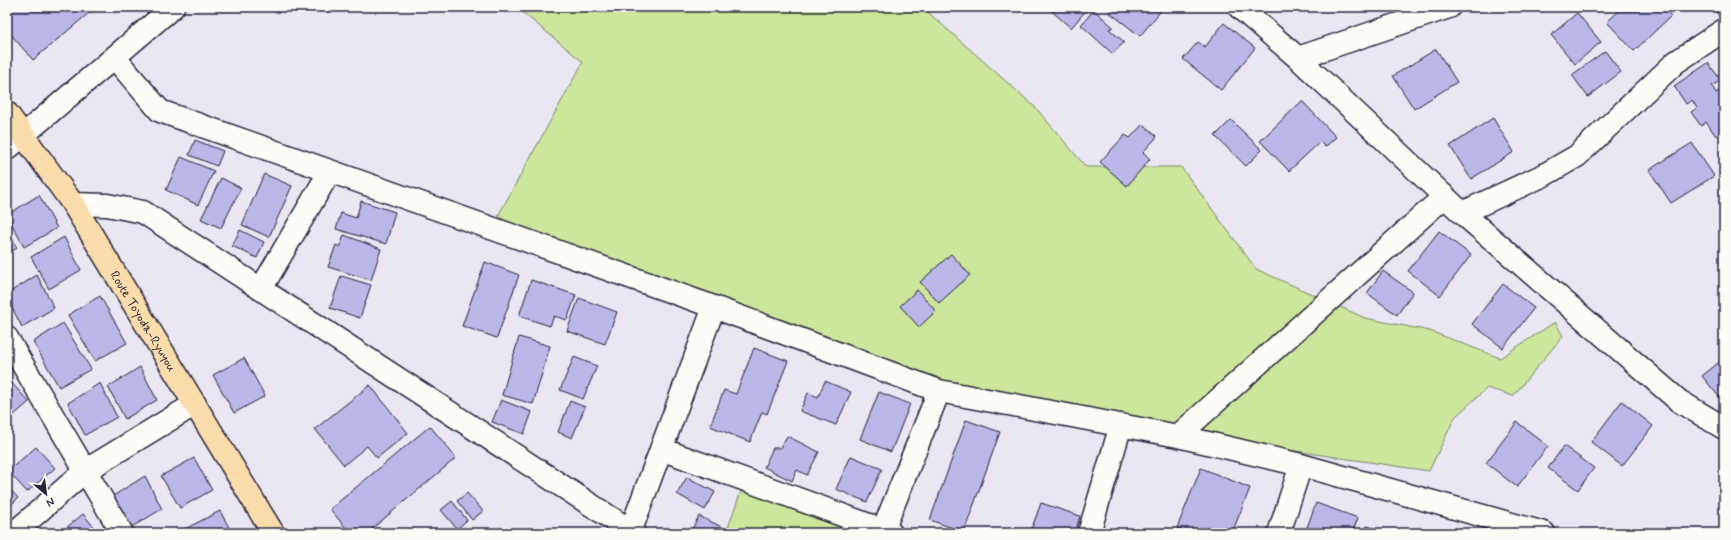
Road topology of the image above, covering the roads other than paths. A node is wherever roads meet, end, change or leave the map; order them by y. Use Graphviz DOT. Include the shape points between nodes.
graph roads {
  1 [pos="173,7"];
  2 [pos="1239,7"];
  3 [pos="1448,7"];
  4 [pos="1724,30"];
  5 [pos="115,58"];
  6 [pos="1298,58"];
  7 [pos="7,113"];
  8 [pos="24,134"];
  9 [pos="7,149"];
  10 [pos="330,171"];
  11 [pos="1445,196"];
  12 [pos="74,204"];
  13 [pos="1462,212"];
  14 [pos="261,289"];
  15 [pos="714,307"];
  16 [pos="8,341"];
  17 [pos="939,391"];
  18 [pos="195,404"];
  19 [pos="1121,425"];
  20 [pos="1724,428"];
  21 [pos="1178,436"];
  22 [pos="661,449"];
  23 [pos="1301,465"];
  24 [pos="85,471"];
  25 [pos="632,532"];
  26 [pos="886,532"];
  27 [pos="14,533"];
  28 [pos="122,533"];
  29 [pos="273,533"];
  30 [pos="1089,533"];
  31 [pos="1279,533"];
  32 [pos="1544,533"];
  1 -- 5 [label="street"];
  2 -- 6 [label="street"];
  3 -- 6 [label="street"];
  4 -- 13 [label="street" via="1676,62 1577,156 1544,175"];
  5 -- 8 [label="street"];
  5 -- 10 [label="street" via="160,111"];
  6 -- 11 [label="street"];
  7 -- 8 [label="main road, Route Toyoda-Ryuyou"];
  8 -- 9 [label="street"];
  8 -- 12 [label="main road, Route Toyoda-Ryuyou"];
  10 -- 14 [label="street"];
  10 -- 15 [label="street"];
  11 -- 13 [label="street"];
  11 -- 21 [label="street"];
  12 -- 14 [label="street" via="107,205 143,212"];
  12 -- 18 [label="main road, Route Toyoda-Ryuyou"];
  13 -- 20 [label="street" via="1679,401"];
  14 -- 25 [label="street"];
  15 -- 17 [label="street"];
  15 -- 22 [label="street"];
  16 -- 24 [label="street"];
  17 -- 19 [label="street"];
  17 -- 26 [label="street"];
  18 -- 24 [label="street"];
  18 -- 29 [label="main road, Route Toyoda-Ryuyou"];
  19 -- 21 [label="street"];
  19 -- 30 [label="street"];
  21 -- 23 [label="street"];
  22 -- 25 [label="street"];
  22 -- 26 [label="street"];
  23 -- 31 [label="street"];
  23 -- 32 [label="street"];
  24 -- 27 [label="street"];
  24 -- 28 [label="street"];
}
